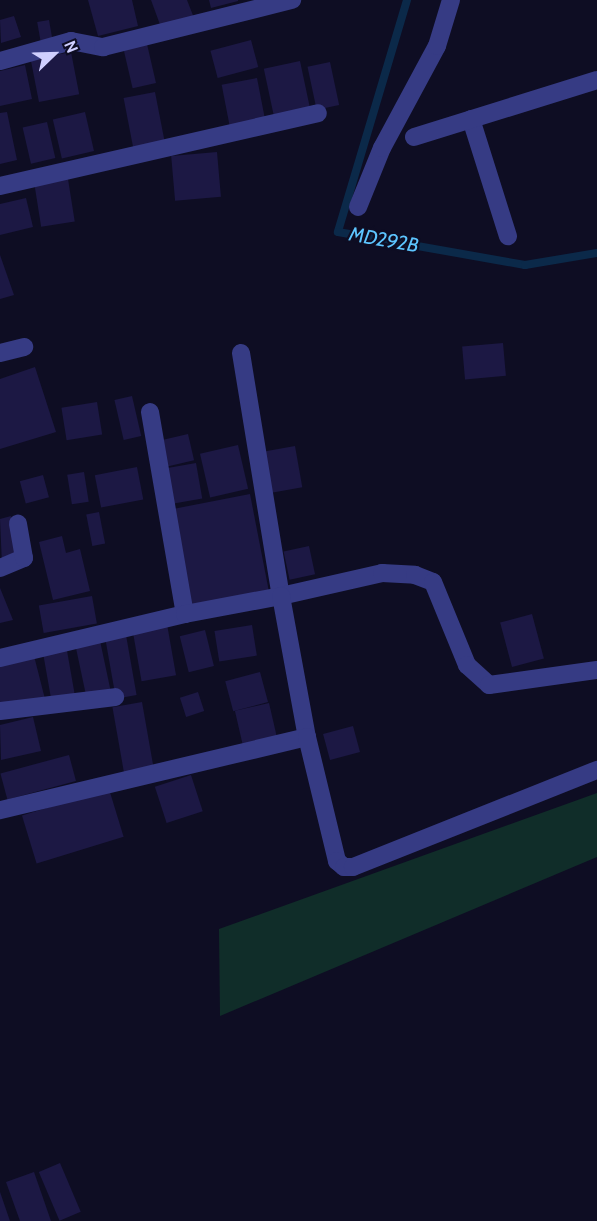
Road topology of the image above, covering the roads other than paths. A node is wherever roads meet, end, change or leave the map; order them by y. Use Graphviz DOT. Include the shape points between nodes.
graph roads {
  1 [pos="292,0"];
  2 [pos="451,0"];
  3 [pos="0,61"];
  4 [pos="596,86"];
  5 [pos="318,113"];
  6 [pos="471,119"];
  7 [pos="414,137"];
  8 [pos="0,186"];
  9 [pos="358,207"];
  10 [pos="508,236"];
  11 [pos="24,347"];
  12 [pos="0,352"];
  13 [pos="242,353"];
  14 [pos="150,412"];
  15 [pos="18,524"];
  16 [pos="0,568"];
  17 [pos="280,596"];
  18 [pos="185,614"];
  19 [pos="0,658"];
  20 [pos="597,670"];
  21 [pos="115,697"];
  22 [pos="0,711"];
  23 [pos="307,737"];
  24 [pos="597,770"];
  25 [pos="0,810"];
  1 -- 3 [label="street" via="103,47 72,41"];
  2 -- 9 [label="street" via="437,46 382,148"];
  4 -- 6 [label="street"];
  5 -- 8 [label="street"];
  6 -- 7 [label="street"];
  6 -- 10 [label="street"];
  11 -- 12 [label="street"];
  13 -- 17 [label="street"];
  14 -- 18 [label="street"];
  15 -- 16 [label="street" via="24,558"];
  17 -- 18 [label="street"];
  17 -- 20 [label="street" via="382,573 415,575 434,582 467,665 489,685"];
  17 -- 23 [label="street"];
  18 -- 19 [label="street"];
  21 -- 22 [label="street"];
  23 -- 24 [label="street" via="337,861 344,867 353,867"];
  23 -- 25 [label="street"];
}
